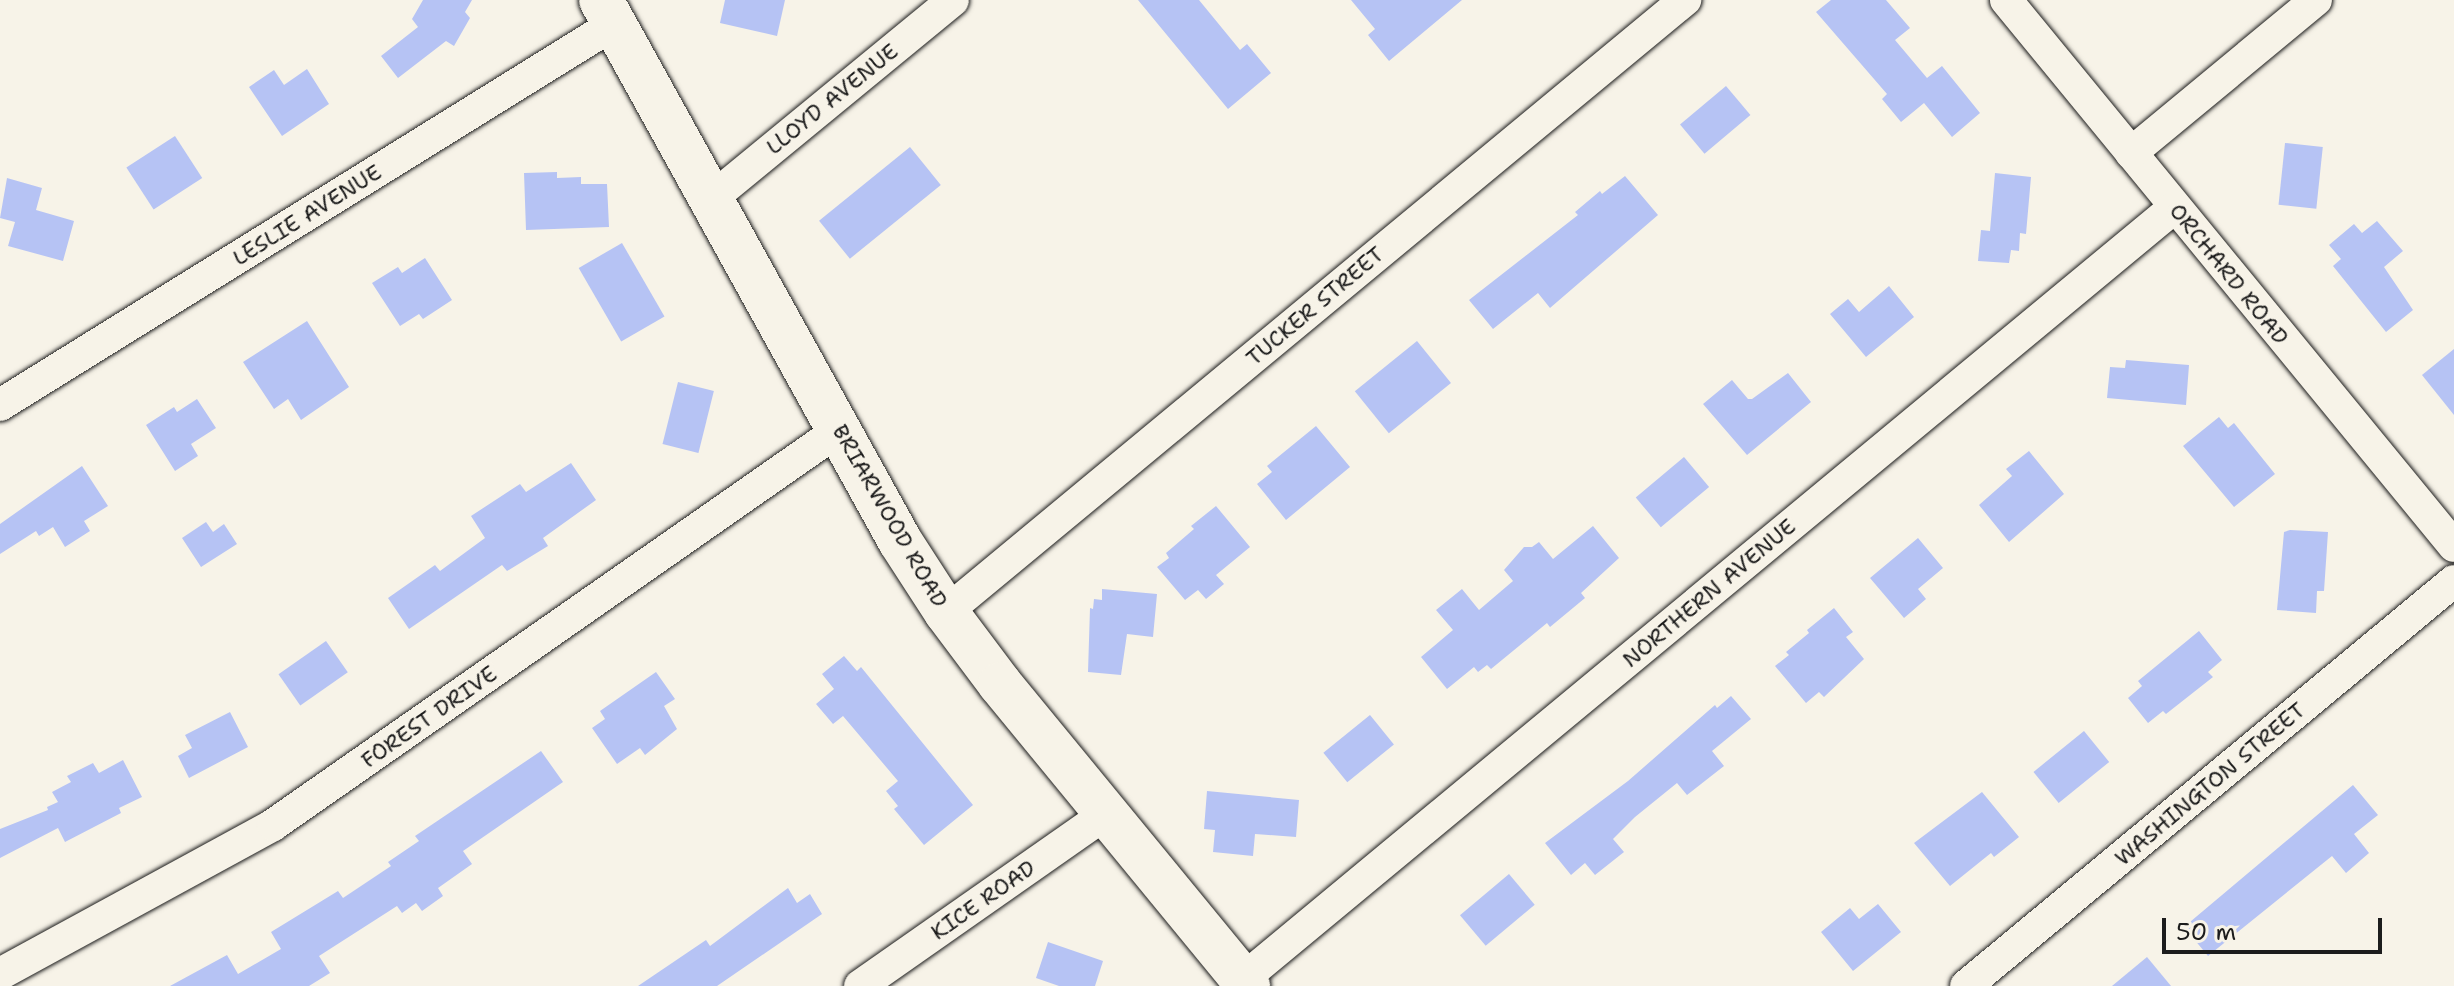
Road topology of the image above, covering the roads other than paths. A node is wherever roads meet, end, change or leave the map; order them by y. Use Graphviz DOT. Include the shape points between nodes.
graph roads {
  1 [pos="953,0"];
  2 [pos="1685,0"];
  3 [pos="2006,0"];
  4 [pos="2316,0"];
  5 [pos="608,12"];
  6 [pos="2131,153"];
  7 [pos="711,199"];
  8 [pos="2175,207"];
  9 [pos="3,397"];
  10 [pos="839,430"];
  11 [pos="2454,546"];
  12 [pos="2454,581"];
  13 [pos="946,612"];
  14 [pos="1106,814"];
  15 [pos="0,974"];
  16 [pos="1246,983"];
  17 [pos="860,986"];
  18 [pos="1966,986"];
  1 -- 7 [label="street, LLOYD AVENUE"];
  2 -- 13 [label="street, TUCKER STREET"];
  3 -- 6 [label="street, ORCHARD ROAD"];
  4 -- 6 [label="street"];
  5 -- 7 [label="street, BRIARWOOD ROAD"];
  5 -- 9 [label="street, LESLIE AVENUE"];
  6 -- 8 [label="street, ORCHARD ROAD"];
  7 -- 10 [label="street, BRIARWOOD ROAD"];
  8 -- 11 [label="street, ORCHARD ROAD"];
  8 -- 16 [label="street, NORTHERN AVENUE"];
  10 -- 13 [label="street, BRIARWOOD ROAD"];
  10 -- 15 [label="street, FOREST DRIVE" via="273,825"];
  12 -- 18 [label="street, WASHINGTON STREET"];
  13 -- 14 [label="street, BRIARWOOD ROAD"];
  14 -- 16 [label="street, BRIARWOOD ROAD"];
  14 -- 17 [label="street, KICE ROAD"];
}
